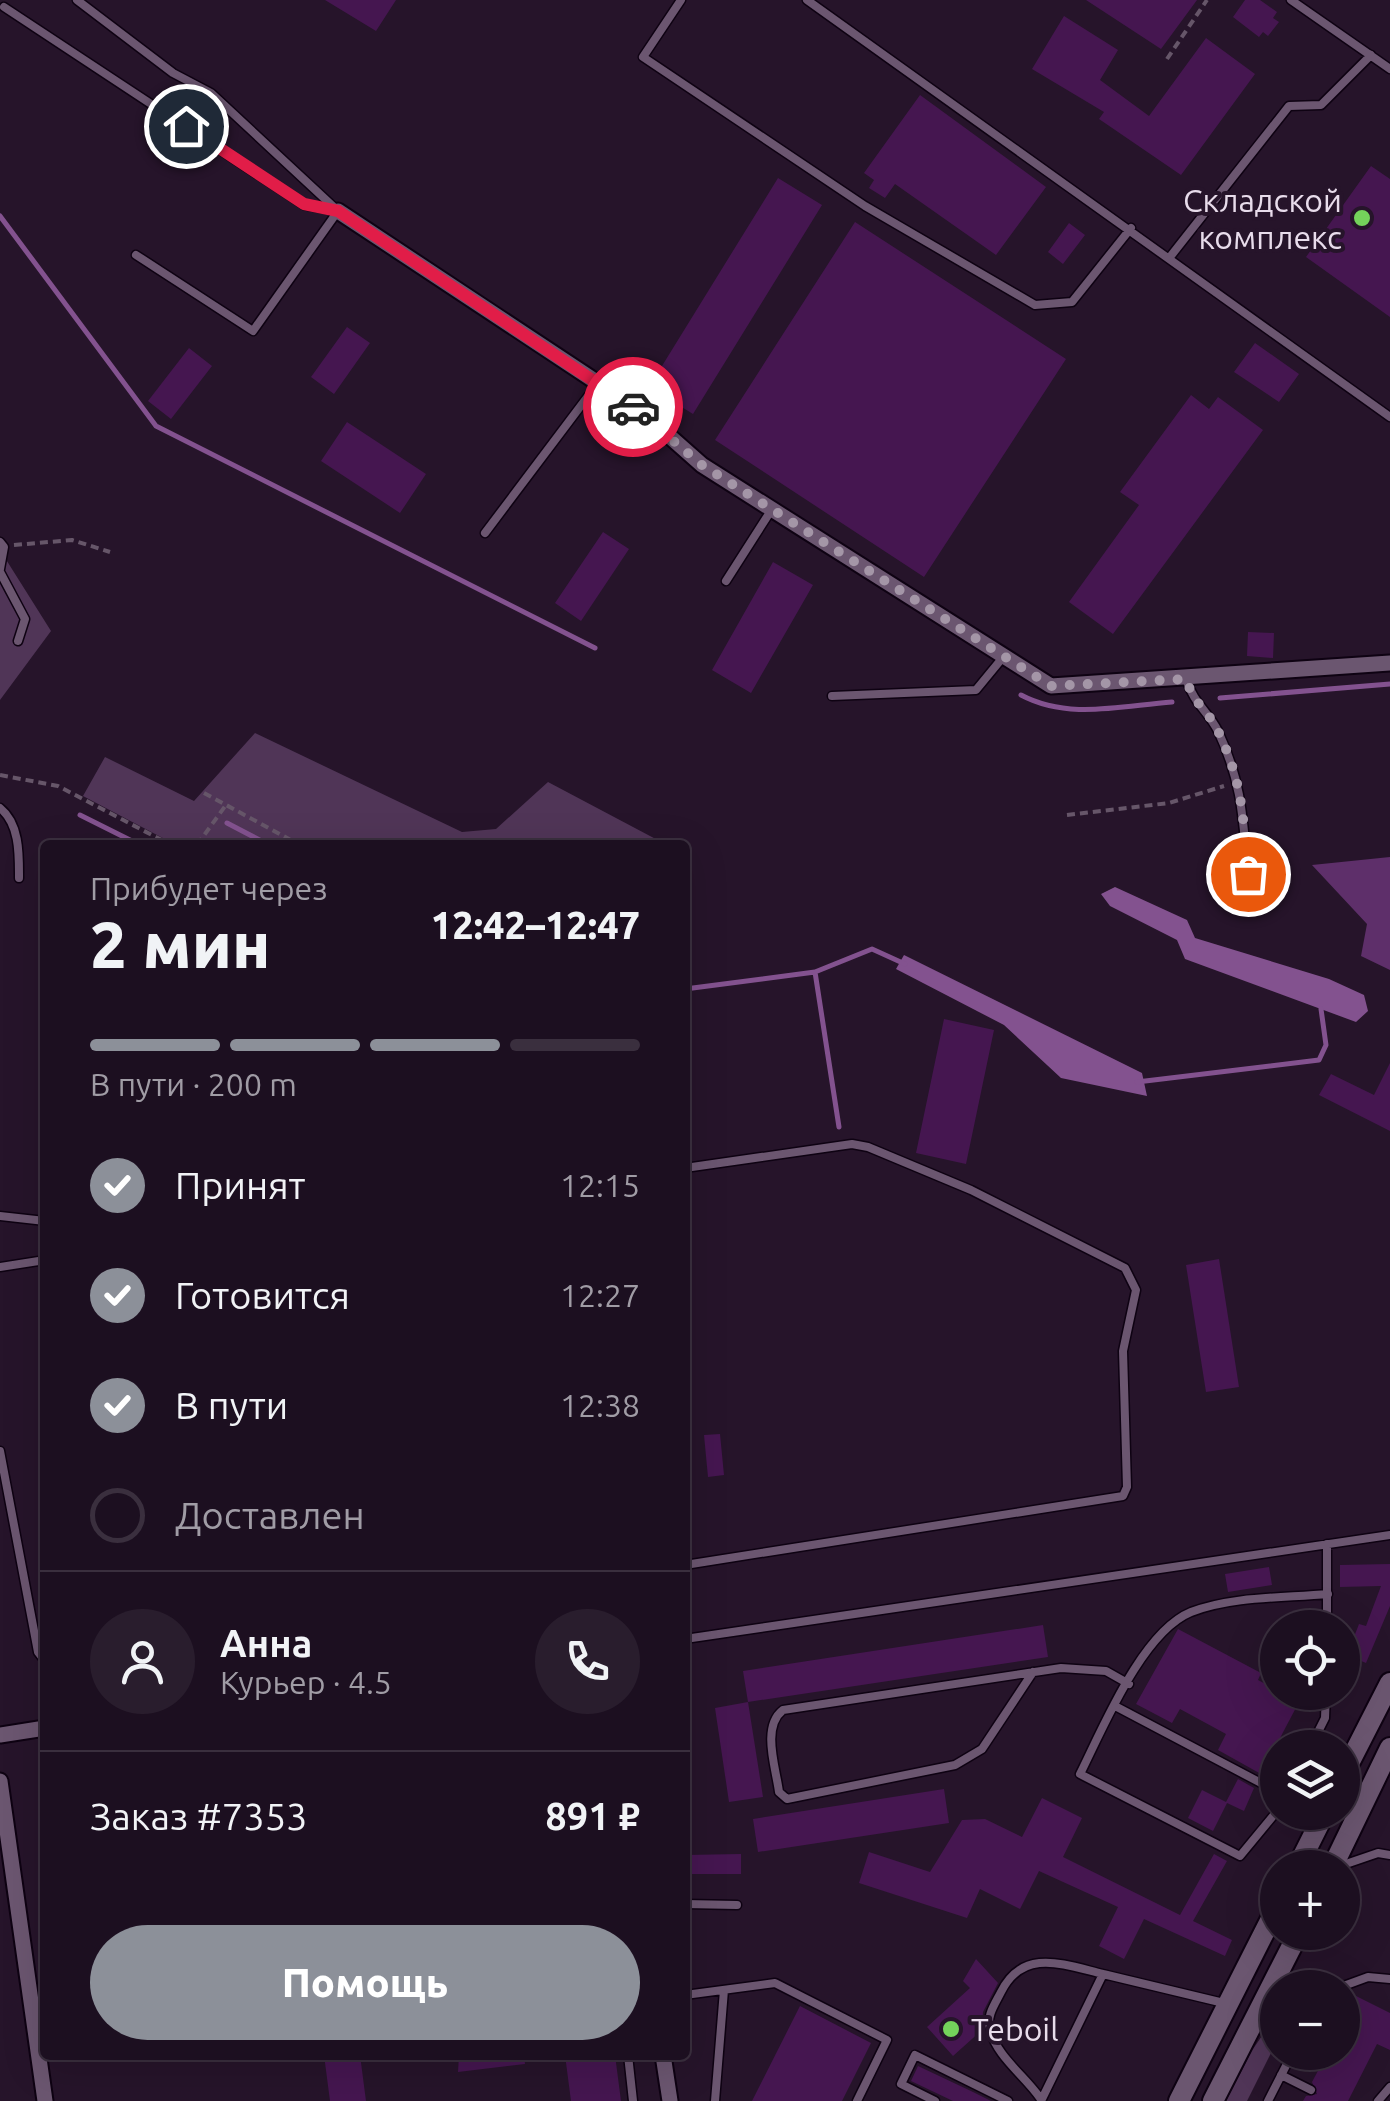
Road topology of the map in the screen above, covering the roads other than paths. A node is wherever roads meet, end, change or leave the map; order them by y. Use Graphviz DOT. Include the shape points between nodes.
graph roads {
  1 [pos="77,0"];
  2 [pos="681,0"];
  3 [pos="807,0"];
  4 [pos="1291,0"];
  5 [pos="4,7"];
  6 [pos="1371,55"];
  7 [pos="1390,69"];
  8 [pos="338,211"];
  9 [pos="1130,228"];
  10 [pos="136,254"];
  11 [pos="1170,256"];
  12 [pos="598,383"];
  13 [pos="1390,417"];
  14 [pos="772,509"];
  15 [pos="485,533"];
  16 [pos="2,545"];
  17 [pos="0,570"];
  18 [pos="726,580"];
  19 [pos="18,641"];
  20 [pos="1004,656"];
  21 [pos="1390,662"];
  22 [pos="1186,679"];
  23 [pos="832,696"];
  24 [pos="0,808"];
  25 [pos="1248,874"];
  26 [pos="19,878"];
  27 [pos="690,1167"];
  28 [pos="0,1216"];
  29 [pos="40,1220"];
  30 [pos="40,1261"];
  31 [pos="0,1267"];
  32 [pos="0,1451"];
  33 [pos="1390,1535"];
  34 [pos="1326,1544"];
  35 [pos="690,1563"];
  36 [pos="1328,1594"];
  37 [pos="1328,1610"];
  38 [pos="690,1638"];
  39 [pos="40,1655"];
  40 [pos="1033,1672"];
  41 [pos="1390,1683"];
  42 [pos="1129,1684"];
  43 [pos="1115,1706"];
  44 [pos="40,1729"];
  45 [pos="0,1735"];
  46 [pos="1360,1742"];
  47 [pos="1390,1748"];
  48 [pos="0,1782"];
  49 [pos="1260,1783"];
  50 [pos="1261,1830"];
  51 [pos="1342,1850"];
  52 [pos="1390,1855"];
  53 [pos="1360,1857"];
  54 [pos="690,1904"];
  55 [pos="737,1905"];
  56 [pos="1260,1941"];
  57 [pos="1289,1950"];
  58 [pos="1102,1974"];
  59 [pos="1390,1979"];
  60 [pos="1360,1981"];
  61 [pos="724,1990"];
  62 [pos="690,1994"];
  63 [pos="1228,2004"];
  64 [pos="40,2034"];
  65 [pos="42,2060"];
  66 [pos="629,2060"];
  67 [pos="664,2060"];
  68 [pos="1284,2070"];
  69 [pos="1281,2075"];
  70 [pos="1390,2087"];
  71 [pos="1311,2090"];
  72 [pos="1040,2100"];
  73 [pos="45,2101"];
  74 [pos="634,2101"];
  75 [pos="670,2101"];
  76 [pos="714,2101"];
  77 [pos="856,2101"];
  78 [pos="936,2101"];
  79 [pos="1008,2101"];
  80 [pos="1179,2101"];
  81 [pos="1213,2101"];
  82 [pos="1268,2101"];
  83 [pos="1378,2101"];
  1 -- 8 [label="lane" via="173,73 211,93"];
  2 -- 9 [label="lane" via="643,57 865,206 1034,304 1072,302"];
  3 -- 9 [label="lane"];
  4 -- 6 [label="lane"];
  5 -- 8 [label="lane" via="304,204"];
  6 -- 7 [label="lane"];
  6 -- 11 [label="lane" via="1321,105 1289,106"];
  8 -- 10 [label="lane" via="253,331"];
  8 -- 12 [label="street"];
  9 -- 11 [label="lane"];
  11 -- 13 [label="lane"];
  12 -- 14 [label="street" via="702,465"];
  12 -- 15 [label="lane"];
  14 -- 18 [label="lane"];
  14 -- 20 [label="street"];
  16 -- 17 [label="lane"];
  17 -- 19 [label="lane" via="25,619"];
  20 -- 22 [label="street" via="1051,686"];
  20 -- 23 [label="lane" via="976,690"];
  21 -- 22 [label="street"];
  22 -- 25 [label="lane" via="1240,779"];
  24 -- 26 [label="lane" via="18,845"];
  27 -- 35 [label="lane" via="868,1147 972,1190 1125,1268 1136,1290 1123,1350 1123,1496"];
  28 -- 29 [label="lane"];
  30 -- 31 [label="lane"];
  32 -- 39 [label="lane"];
  33 -- 34 [label="lane"];
  34 -- 36 [label="lane"];
  34 -- 38 [label="lane"];
  36 -- 37 [label="lane"];
  36 -- 42 [label="lane" via="1217,1604 1188,1614 1160,1633"];
  40 -- 40 [label="lane" via="784,1710 771,1733 779,1792 787,1799 955,1765 982,1748"];
  40 -- 42 [label="lane" via="1089,1667"];
  41 -- 46 [label="main road"];
  42 -- 43 [label="lane"];
  43 -- 49 [label="lane"];
  43 -- 50 [label="lane" via="1080,1774 1240,1856"];
  44 -- 45 [label="street"];
  47 -- 51 [label="main road"];
  48 -- 64 [label="street"];
  52 -- 53 [label="lane"];
  54 -- 55 [label="lane"];
  56 -- 63 [label="main road"];
  57 -- 81 [label="main road"];
  58 -- 63 [label="lane"];
  58 -- 72 [label="lane"];
  58 -- 72 [label="lane" via="1044,1960 1009,1976 996,2002 989,2028"];
  59 -- 60 [label="lane"];
  61 -- 62 [label="lane"];
  61 -- 76 [label="lane"];
  61 -- 77 [label="lane" via="776,1983 887,2040"];
  63 -- 80 [label="main road"];
  65 -- 73 [label="street"];
  66 -- 74 [label="lane"];
  67 -- 75 [label="street"];
  68 -- 69 [label="lane"];
  69 -- 71 [label="lane"];
  69 -- 82 [label="lane"];
  70 -- 83 [label="lane"];
  78 -- 79 [label="lane" via="901,2084 915,2055"];
}
